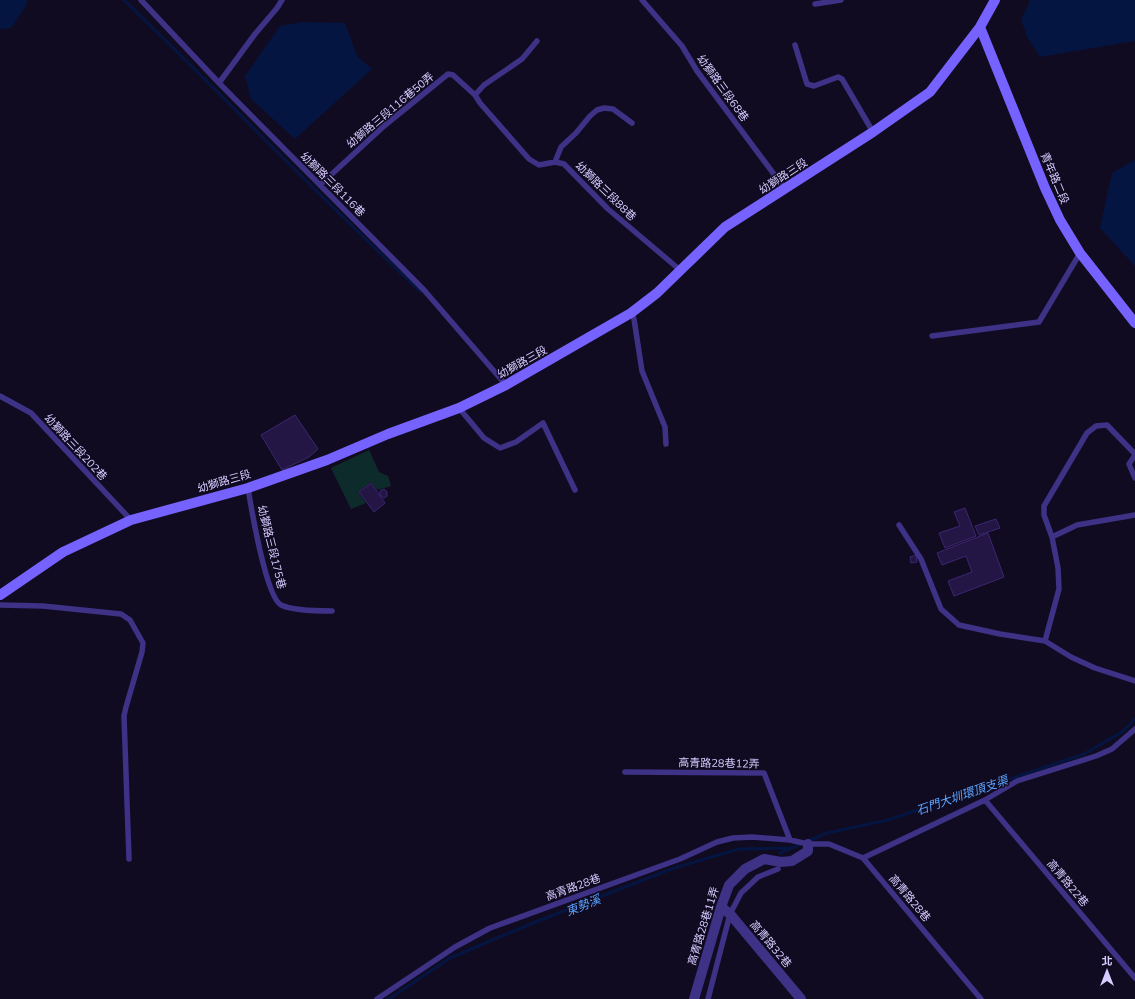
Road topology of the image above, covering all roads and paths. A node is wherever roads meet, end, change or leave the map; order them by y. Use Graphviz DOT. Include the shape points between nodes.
graph roads {
  1 [pos="141,0"];
  2 [pos="282,0"];
  3 [pos="642,0"];
  4 [pos="841,0"];
  5 [pos="994,0"];
  6 [pos="815,4"];
  7 [pos="980,27"];
  8 [pos="537,41"];
  9 [pos="795,45"];
  10 [pos="219,83"];
  11 [pos="475,95"];
  12 [pos="632,124"];
  13 [pos="873,132"];
  14 [pos="555,162"];
  15 [pos="320,185"];
  16 [pos="785,189"];
  17 [pos="1080,253"];
  18 [pos="680,270"];
  19 [pos="631,313"];
  20 [pos="1135,323"];
  21 [pos="932,336"];
  22 [pos="506,385"];
  23 [pos="0,396"];
  24 [pos="459,408"];
  25 [pos="666,444"];
  26 [pos="1135,454"];
  27 [pos="1135,478"];
  28 [pos="248,488"];
  29 [pos="575,490"];
  30 [pos="1135,515"];
  31 [pos="131,520"];
  32 [pos="899,525"];
  33 [pos="1052,537"];
  34 [pos="0,594"];
  35 [pos="0,605"];
  36 [pos="332,611"];
  37 [pos="1045,640"];
  38 [pos="1135,681"];
  39 [pos="1135,729"];
  40 [pos="625,772"];
  41 [pos="986,800"];
  42 [pos="790,840"];
  43 [pos="808,844"];
  44 [pos="129,858"];
  45 [pos="864,858"];
  46 [pos="778,869"];
  47 [pos="721,907"];
  48 [pos="730,914"];
  49 [pos="1135,978"];
  50 [pos="377,999"];
  51 [pos="694,999"];
  52 [pos="708,999"];
  53 [pos="801,999"];
  54 [pos="981,999"];
  1 -- 10 [label="lane, 幼獅路三段116巷"];
  2 -- 10 [label="lane"];
  3 -- 16 [label="lane, 幼獅路三段68巷" via="682,46 697,71"];
  4 -- 6 [label="lane"];
  5 -- 7 [label="street, 幼獅路三段"];
  7 -- 13 [label="street, 幼獅路三段" via="930,92"];
  7 -- 17 [label="street, 青年路二段" via="1045,188"];
  8 -- 11 [label="lane" via="522,59 484,85"];
  9 -- 13 [label="lane" via="807,84 814,86 838,77 842,79"];
  10 -- 15 [label="lane, 幼獅路三段116巷"];
  11 -- 14 [label="lane" via="529,159 538,166"];
  11 -- 15 [label="lane, 幼獅路三段116巷50弄" via="453,75 448,74 384,126"];
  12 -- 14 [label="lane" via="613,109 597,110 561,147"];
  13 -- 16 [label="street, 幼獅路三段"];
  14 -- 18 [label="lane, 幼獅路三段88巷" via="564,164 608,209"];
  15 -- 22 [label="lane, 幼獅路三段116巷" via="424,290"];
  16 -- 18 [label="street, 幼獅路三段" via="724,227"];
  17 -- 20 [label="street, 青年路二段"];
  17 -- 21 [label="lane" via="1039,322"];
  18 -- 19 [label="street, 幼獅路三段" via="657,293"];
  19 -- 22 [label="street, 幼獅路三段"];
  19 -- 25 [label="lane" via="642,371 665,427"];
  22 -- 24 [label="street, 幼獅路三段"];
  23 -- 31 [label="lane, 幼獅路三段202巷" via="31,413"];
  24 -- 28 [label="street, 幼獅路三段"];
  24 -- 29 [label="lane" via="484,438 500,448 516,442 543,423"];
  26 -- 27 [label="lane" via="1129,464"];
  26 -- 33 [label="lane" via="1107,425 1096,426 1087,433 1044,506 1044,515"];
  28 -- 31 [label="street, 幼獅路三段"];
  28 -- 36 [label="lane, 幼獅路三段175巷" via="261,554 274,599 280,605 299,610"];
  30 -- 33 [label="lane" via="1077,525"];
  31 -- 34 [label="street, 幼獅路三段" via="63,552"];
  32 -- 37 [label="lane" via="921,559 941,609 959,625"];
  33 -- 37 [label="lane" via="1059,589"];
  35 -- 44 [label="lane" via="43,606 121,614 130,620 143,643 124,716"];
  37 -- 38 [label="lane" via="1071,657 1095,668"];
  39 -- 41 [label="lane" via="1112,749 1017,782"];
  40 -- 42 [label="lane, 高青路28巷12弄" via="764,773"];
  41 -- 45 [label="lane"];
  41 -- 49 [label="lane, 高青路22巷"];
  42 -- 43 [label="lane, 高青路28巷"];
  42 -- 50 [label="lane, 高青路28巷" via="752,837 717,842 680,859 490,928 456,947"];
  43 -- 45 [label="lane, 高青路28巷" via="829,844"];
  43 -- 47 [label="street, 高青路28巷11弄" via="808,851 792,861 764,859 745,869 728,885"];
  45 -- 54 [label="lane, 高青路28巷"];
  46 -- 48 [label="lane" via="758,877 741,893"];
  47 -- 48 [label="street, 高青路32巷"];
  47 -- 51 [label="street, 高青路28巷11弄"];
  48 -- 52 [label="lane"];
  48 -- 53 [label="street, 高青路32巷"];
}
